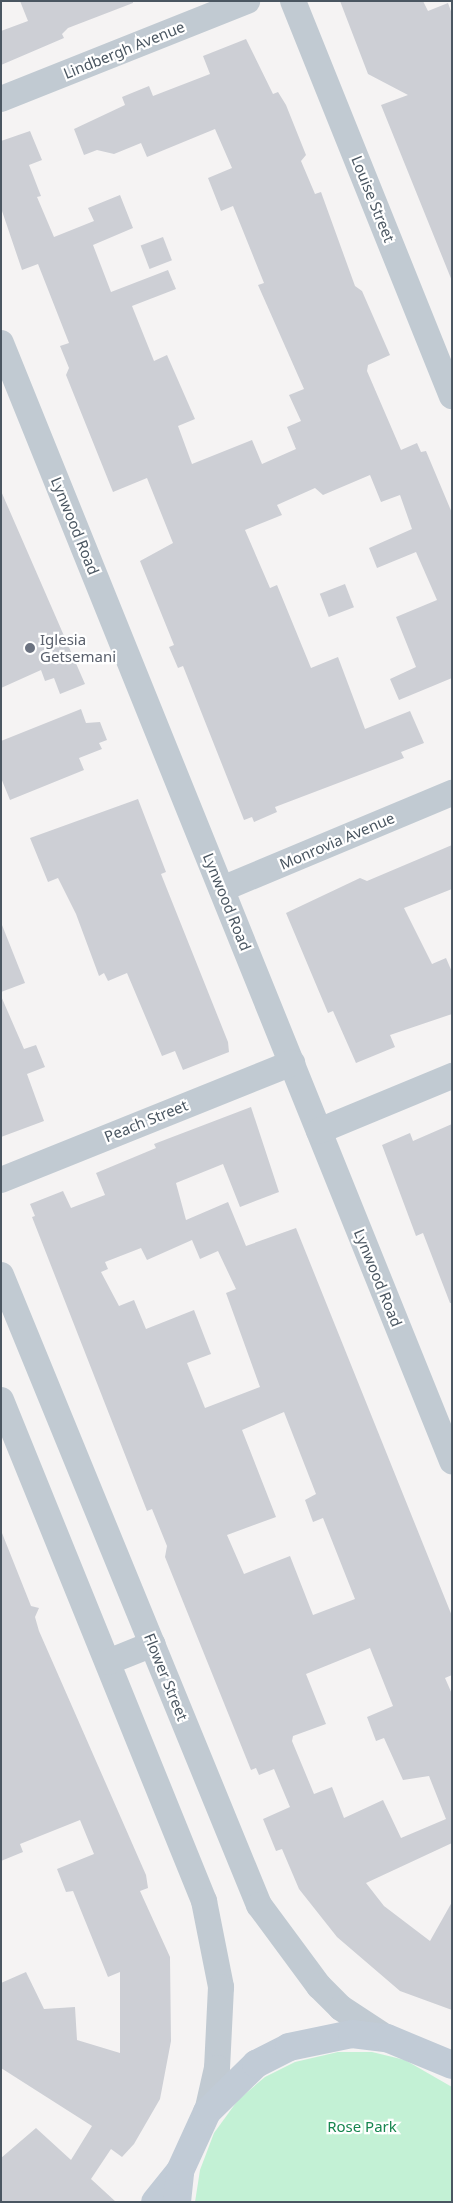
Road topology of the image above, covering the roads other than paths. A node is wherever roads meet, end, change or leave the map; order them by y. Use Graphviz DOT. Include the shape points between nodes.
graph roads {
  1 [pos="247,1"];
  2 [pos="293,1"];
  3 [pos="1,100"];
  4 [pos="1,343"];
  5 [pos="452,396"];
  6 [pos="452,792"];
  7 [pos="222,889"];
  8 [pos="292,1063"];
  9 [pos="452,1076"];
  10 [pos="319,1131"];
  11 [pos="1,1180"];
  12 [pos="1,1276"];
  13 [pos="1,1400"];
  14 [pos="452,1461"];
  15 [pos="153,1644"];
  16 [pos="108,1662"];
  17 [pos="388,2038"];
  18 [pos="452,2065"];
  19 [pos="207,2112"];
  20 [pos="180,2171"];
  21 [pos="155,2202"];
  22 [pos="178,2202"];
  1 -- 3 [label="street, Lindbergh Avenue"];
  2 -- 5 [label="street, Louise Street"];
  4 -- 7 [label="street, Lynwood Road"];
  6 -- 7 [label="street, Monrovia Avenue"];
  7 -- 8 [label="street, Lynwood Road"];
  8 -- 10 [label="street, Lynwood Road"];
  8 -- 11 [label="street, Peach Street"];
  9 -- 10 [label="street"];
  10 -- 14 [label="street, Lynwood Road"];
  12 -- 15 [label="street, Flower Street"];
  13 -- 16 [label="street"];
  15 -- 16 [label="street"];
  15 -- 17 [label="street, Flower Street" via="246,1875 276,1933 340,2008"];
  16 -- 19 [label="street" via="204,1901 221,1987 217,2068"];
  17 -- 18 [label="main road"];
  17 -- 19 [label="main road" via="352,2034 288,2047 256,2064"];
  19 -- 20 [label="main road"];
  20 -- 21 [label="main road"];
  20 -- 22 [label="main road"];
}
